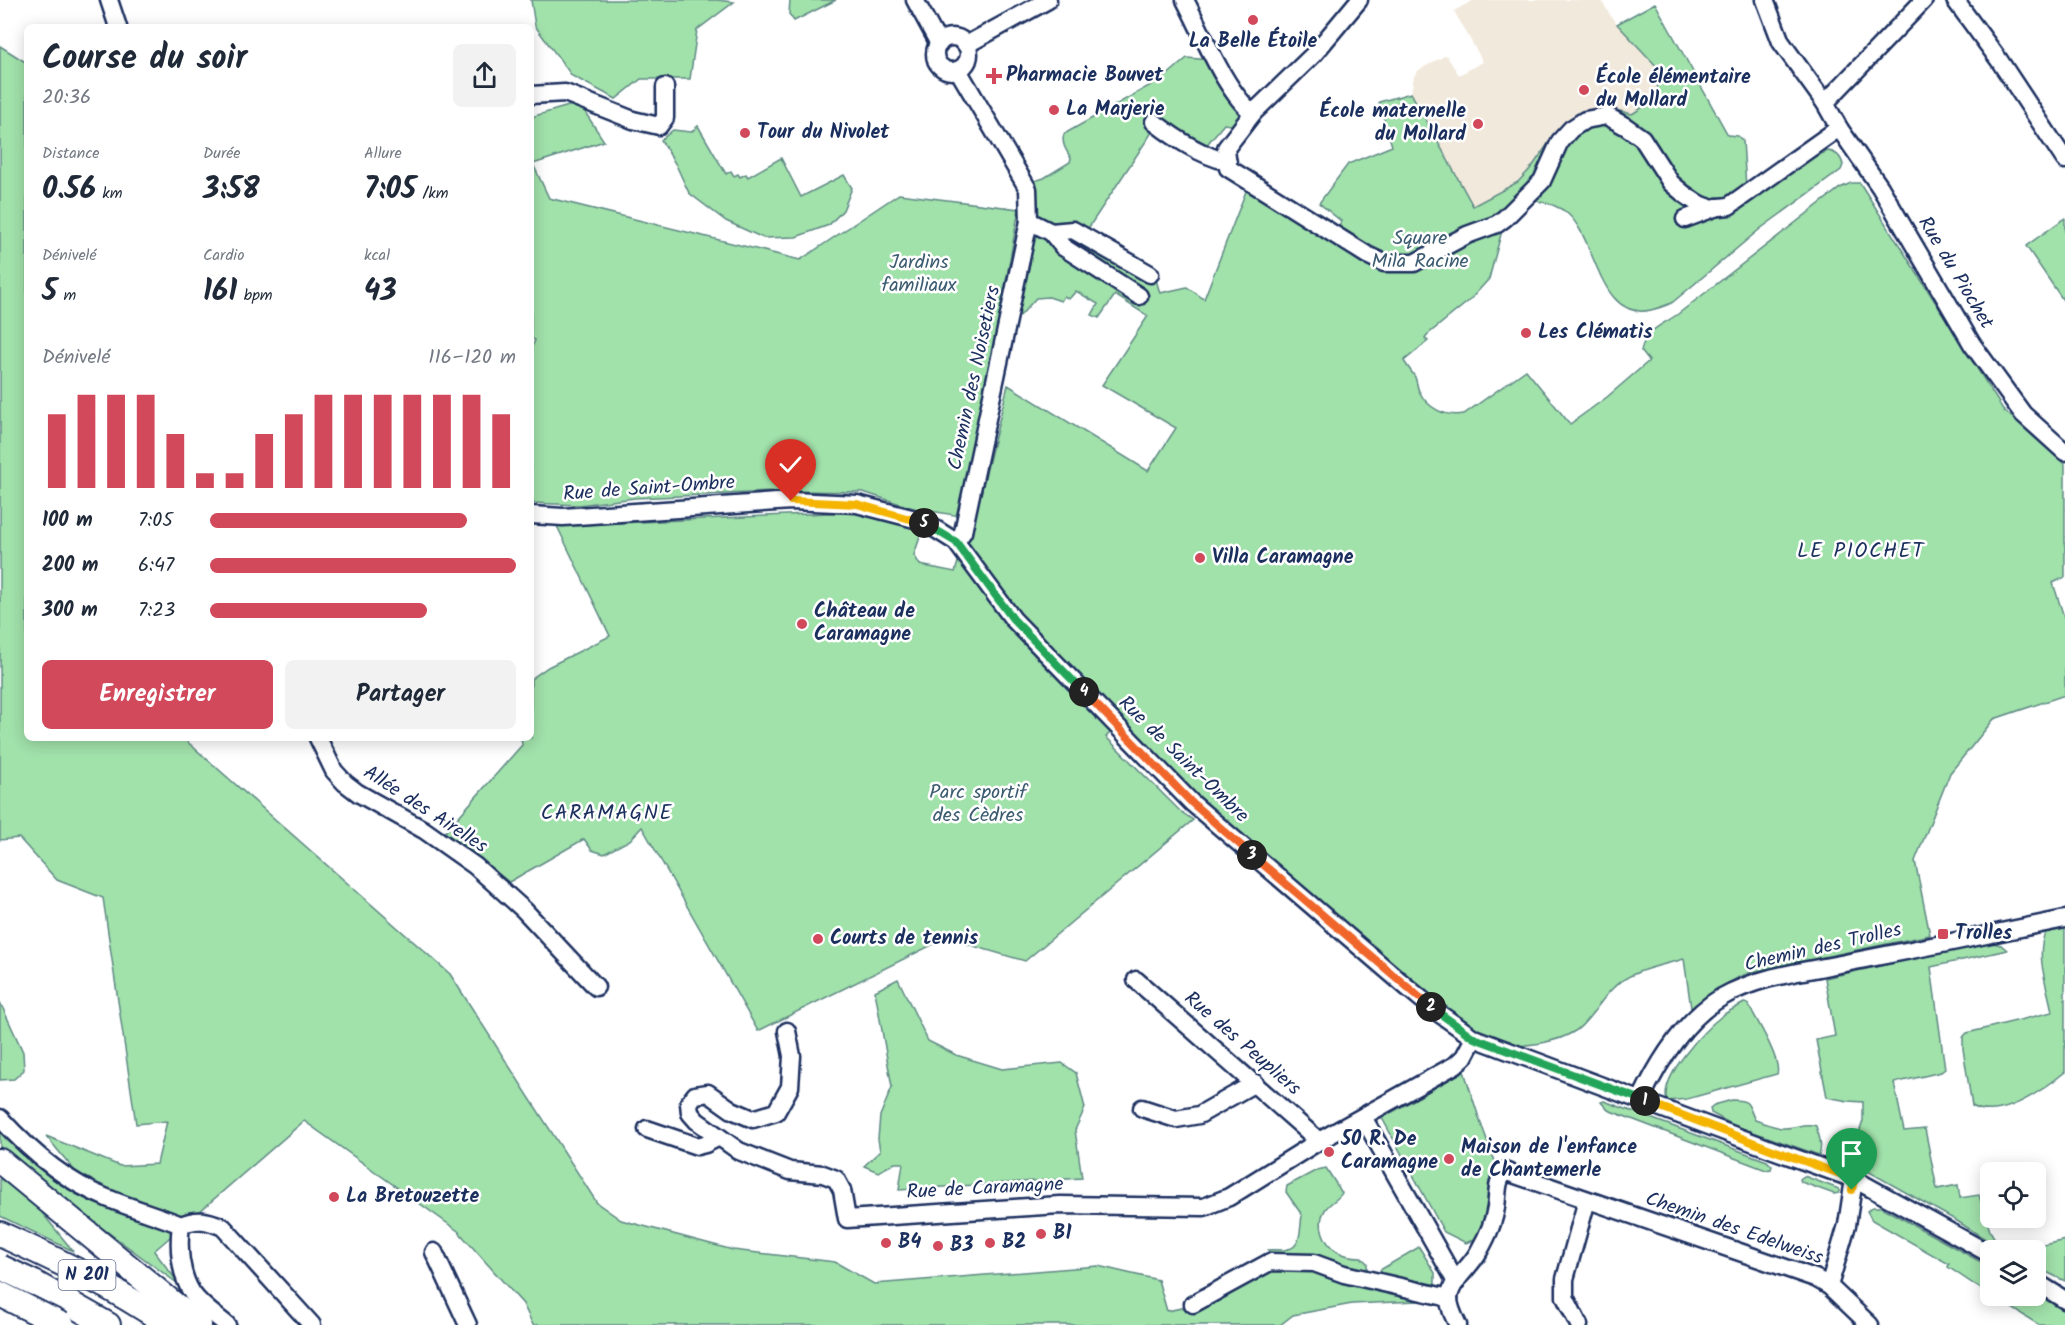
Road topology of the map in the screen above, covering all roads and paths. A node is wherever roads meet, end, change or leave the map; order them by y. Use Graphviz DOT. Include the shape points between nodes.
graph roads {
  1 [pos="109,0"];
  2 [pos="915,0"];
  3 [pos="1048,0"];
  4 [pos="1185,0"];
  5 [pos="1359,0"];
  6 [pos="1765,0"];
  7 [pos="1924,0"];
  8 [pos="1955,0"];
  9 [pos="117,24"];
  10 [pos="939,44"];
  11 [pos="966,45"];
  12 [pos="958,70"];
  13 [pos="665,87"];
  14 [pos="534,95"];
  15 [pos="1825,103"];
  16 [pos="1253,113"];
  17 [pos="1154,122"];
  18 [pos="1839,128"];
  19 [pos="2065,160"];
  20 [pos="1228,162"];
  21 [pos="1717,207"];
  22 [pos="1685,219"];
  23 [pos="1029,221"];
  24 [pos="1051,232"];
  25 [pos="1150,274"];
  26 [pos="1139,296"];
  27 [pos="2065,452"];
  28 [pos="534,515"];
  29 [pos="956,542"];
  30 [pos="319,741"];
  31 [pos="2065,919"];
  32 [pos="1136,980"];
  33 [pos="596,987"];
  34 [pos="787,1031"];
  35 [pos="1474,1038"];
  36 [pos="1255,1083"];
  37 [pos="1641,1099"];
  38 [pos="1143,1108"];
  39 [pos="1363,1117"];
  40 [pos="0,1118"];
  41 [pos="647,1129"];
  42 [pos="719,1137"];
  43 [pos="1319,1141"];
  44 [pos="0,1161"];
  45 [pos="1854,1179"];
  46 [pos="1587,1200"];
  47 [pos="181,1225"];
  48 [pos="0,1234"];
  49 [pos="1980,1248"];
  50 [pos="434,1252"];
  51 [pos="0,1267"];
  52 [pos="1456,1282"];
  53 [pos="1829,1286"];
  54 [pos="2046,1288"];
  55 [pos="0,1294"];
  56 [pos="1449,1298"];
  57 [pos="2065,1300"];
  58 [pos="1193,1304"];
  59 [pos="62,1325"];
  60 [pos="108,1325"];
  61 [pos="169,1325"];
  62 [pos="199,1325"];
  63 [pos="227,1325"];
  64 [pos="312,1325"];
  65 [pos="468,1325"];
  66 [pos="1458,1325"];
  67 [pos="1580,1325"];
  68 [pos="1870,1325"];
  1 -- 9 [label="street"];
  2 -- 10 [label="street"];
  3 -- 11 [label="street"];
  4 -- 16 [label="street" via="1232,90"];
  5 -- 16 [label="street" via="1314,54"];
  6 -- 15 [label="street, Rue du Piochet" via="1781,42"];
  7 -- 15 [label="street"];
  8 -- 19 [label="street"];
  10 -- 11 [label="street" via="953,38"];
  10 -- 12 [label="street" via="935,54 938,64 947,71"];
  11 -- 12 [label="street" via="968,59"];
  12 -- 23 [label="street, Chemin des Noisetiers" via="1028,189"];
  13 -- 14 [label="street" via="664,118 659,126 565,93"];
  15 -- 18 [label="street, Rue du Piochet"];
  16 -- 20 [label="street" via="1226,148"];
  17 -- 20 [label="street" via="1179,141"];
  18 -- 21 [label="street" via="1729,206"];
  18 -- 27 [label="street, Rue du Piochet" via="1880,187 1972,344 2022,414"];
  20 -- 21 [label="street" via="1228,168 1266,193 1384,263 1414,263 1497,224 1542,181 1560,141 1570,129 1584,120 1607,116 1642,138 1671,183 1697,203"];
  21 -- 22 [label="street"];
  23 -- 24 [label="street"];
  23 -- 29 [label="street, Chemin des Noisetiers" via="963,532"];
  24 -- 25 [label="street" via="1072,230"];
  24 -- 26 [label="street" via="1063,247"];
  28 -- 29 [label="street, Rue de Saint-Ombre" via="563,517 791,501 857,504 919,520"];
  29 -- 35 [label="street, Rue de Saint-Ombre" via="1013,619 1192,803 1415,994"];
  30 -- 33 [label="street, Allée des Airelles" via="345,783 475,866 524,910"];
  31 -- 37 [label="street, Chemin des Trolles" via="1739,988 1721,998 1687,1028 1652,1075"];
  32 -- 36 [label="street, Rue des Peupliers"];
  34 -- 42 [label="street, Rue de Caramagne" via="792,1056 790,1087 776,1112 753,1119 708,1093 694,1095 689,1103 690,1113"];
  35 -- 37 [label="street, Rue de Saint-Ombre"];
  35 -- 39 [label="street, Rue de Caramagne" via="1455,1065"];
  36 -- 38 [label="street" via="1199,1115 1176,1119"];
  36 -- 43 [label="street, Rue des Peupliers"];
  37 -- 45 [label="street, Rue de Saint-Ombre"];
  39 -- 43 [label="street, Rue de Caramagne"];
  39 -- 52 [label="street"];
  40 -- 47 [label="street" via="30,1148 83,1186"];
  41 -- 42 [label="street" via="697,1146"];
  42 -- 43 [label="street, Rue de Caramagne" via="739,1151 790,1172 836,1179 847,1219 1060,1205 1204,1207 1229,1197"];
  44 -- 62 [label="highway"];
  45 -- 49 [label="street, Rue de Saint-Ombre"];
  45 -- 53 [label="street" via="1847,1225"];
  46 -- 52 [label="street, Chemin des Edelweiss" via="1504,1171 1498,1179 1491,1227 1478,1254"];
  46 -- 53 [label="street, Chemin des Edelweiss" via="1755,1256"];
  46 -- 67 [label="street" via="1565,1279 1565,1297"];
  47 -- 63 [label="street" via="181,1262 192,1293"];
  47 -- 64 [label="street" via="207,1220 223,1227"];
  48 -- 61 [label="highway, N 201" via="126,1296"];
  50 -- 65 [label="street"];
  51 -- 60 [label="highway, N 201, bridge"];
  52 -- 56 [label="street"];
  53 -- 68 [label="street, Chemin des Edelweiss"];
  54 -- 57 [label="street"];
  55 -- 59 [label="highway, bridge"];
  56 -- 58 [label="street" via="1344,1274 1314,1263 1270,1262"];
  56 -- 66 [label="street"];
}
